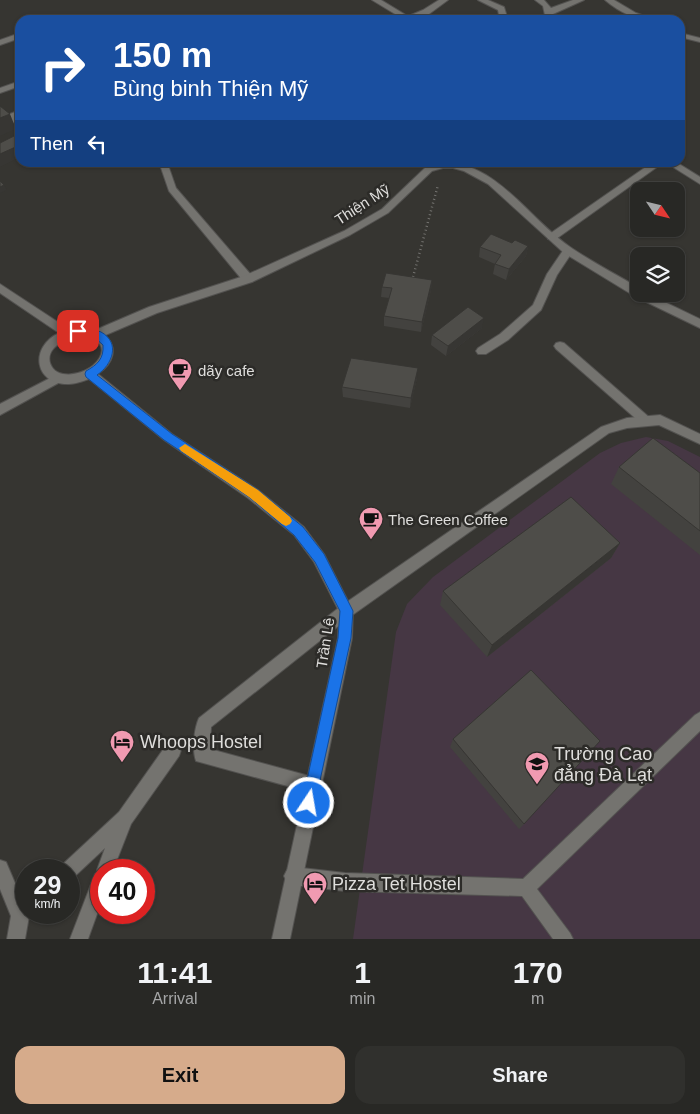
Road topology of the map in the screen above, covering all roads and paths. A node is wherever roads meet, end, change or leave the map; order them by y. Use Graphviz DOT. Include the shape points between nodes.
graph roads {
  1 [pos="376,0"];
  2 [pos="444,0"];
  3 [pos="482,0"];
  4 [pos="539,0"];
  5 [pos="580,0"];
  6 [pos="609,0"];
  7 [pos="402,15"];
  8 [pos="419,15"];
  9 [pos="503,15"];
  10 [pos="550,15"];
  11 [pos="551,15"];
  12 [pos="633,15"];
  13 [pos="685,36"];
  14 [pos="15,37"];
  15 [pos="700,40"];
  16 [pos="0,43"];
  17 [pos="15,84"];
  18 [pos="0,91"];
  19 [pos="15,114"];
  20 [pos="15,121"];
  21 [pos="164,167"];
  22 [pos="427,167"];
  23 [pos="442,167"];
  24 [pos="461,167"];
  25 [pos="653,167"];
  26 [pos="677,167"];
  27 [pos="700,181"];
  28 [pos="552,237"];
  29 [pos="568,251"];
  30 [pos="413,277"];
  31 [pos="248,279"];
  32 [pos="0,288"];
  33 [pos="630,289"];
  34 [pos="655,302"];
  35 [pos="700,324"];
  36 [pos="67,334"];
  37 [pos="97,334"];
  38 [pos="560,346"];
  39 [pos="482,350"];
  40 [pos="90,374"];
  41 [pos="58,378"];
  42 [pos="0,410"];
  43 [pos="646,421"];
  44 [pos="700,439"];
  45 [pos="346,611"];
  46 [pos="700,720"];
  47 [pos="173,750"];
  48 [pos="313,785"];
  49 [pos="125,818"];
  50 [pos="109,859"];
  51 [pos="80,860"];
  52 [pos="0,868"];
  53 [pos="293,876"];
  54 [pos="526,888"];
  55 [pos="15,897"];
  56 [pos="90,910"];
  57 [pos="20,924"];
  58 [pos="16,939"];
  59 [pos="79,939"];
  60 [pos="281,939"];
  61 [pos="564,939"];
  1 -- 7 [label="street"];
  2 -- 8 [label="street"];
  3 -- 9 [label="street" via="501,9"];
  4 -- 10 [label="street" via="546,5"];
  5 -- 11 [label="street" via="554,9"];
  6 -- 12 [label="street"];
  13 -- 15 [label="street"];
  14 -- 16 [label="street"];
  17 -- 18 [label="street"];
  19 -- 20 [label="street" via="9,116"];
  21 -- 31 [label="street" via="172,189"];
  22 -- 31 [label="street, Thiện Mỹ" via="386,211 347,234"];
  23 -- 30 [label="path"];
  24 -- 28 [label="street, Thiện Mỹ" via="490,182"];
  25 -- 28 [label="street"];
  26 -- 27 [label="street"];
  28 -- 29 [label="street, Thiện Mỹ"];
  29 -- 33 [label="street, Thiện Mỹ"];
  29 -- 39 [label="street" via="552,274 537,307 504,337"];
  31 -- 37 [label="street, Thiện Mỹ" via="153,310"];
  32 -- 36 [label="street"];
  34 -- 35 [label="street, Thiện Mỹ"];
  36 -- 37 [label="street" via="78,331"];
  36 -- 41 [label="street" via="50,344 42,360 50,374"];
  37 -- 40 [label="street" via="108,345 108,353 99,368"];
  38 -- 43 [label="street"];
  40 -- 41 [label="street"];
  40 -- 45 [label="street, Trần Lê" via="168,437 254,494 298,531 319,558"];
  41 -- 42 [label="street"];
  43 -- 44 [label="street" via="660,420"];
  43 -- 45 [label="street" via="605,430"];
  45 -- 48 [label="street, Trần Lê" via="345,638"];
  45 -- 48 [label="street" via="204,722 202,755"];
  46 -- 54 [label="street"];
  47 -- 49 [label="street"];
  48 -- 53 [label="street, Trần Lê"];
  49 -- 50 [label="street"];
  49 -- 51 [label="street"];
  52 -- 55 [label="street"];
  53 -- 54 [label="street" via="345,882"];
  53 -- 60 [label="street, Trần Lê"];
  54 -- 61 [label="street"];
  56 -- 59 [label="street"];
  57 -- 58 [label="street"];
}
